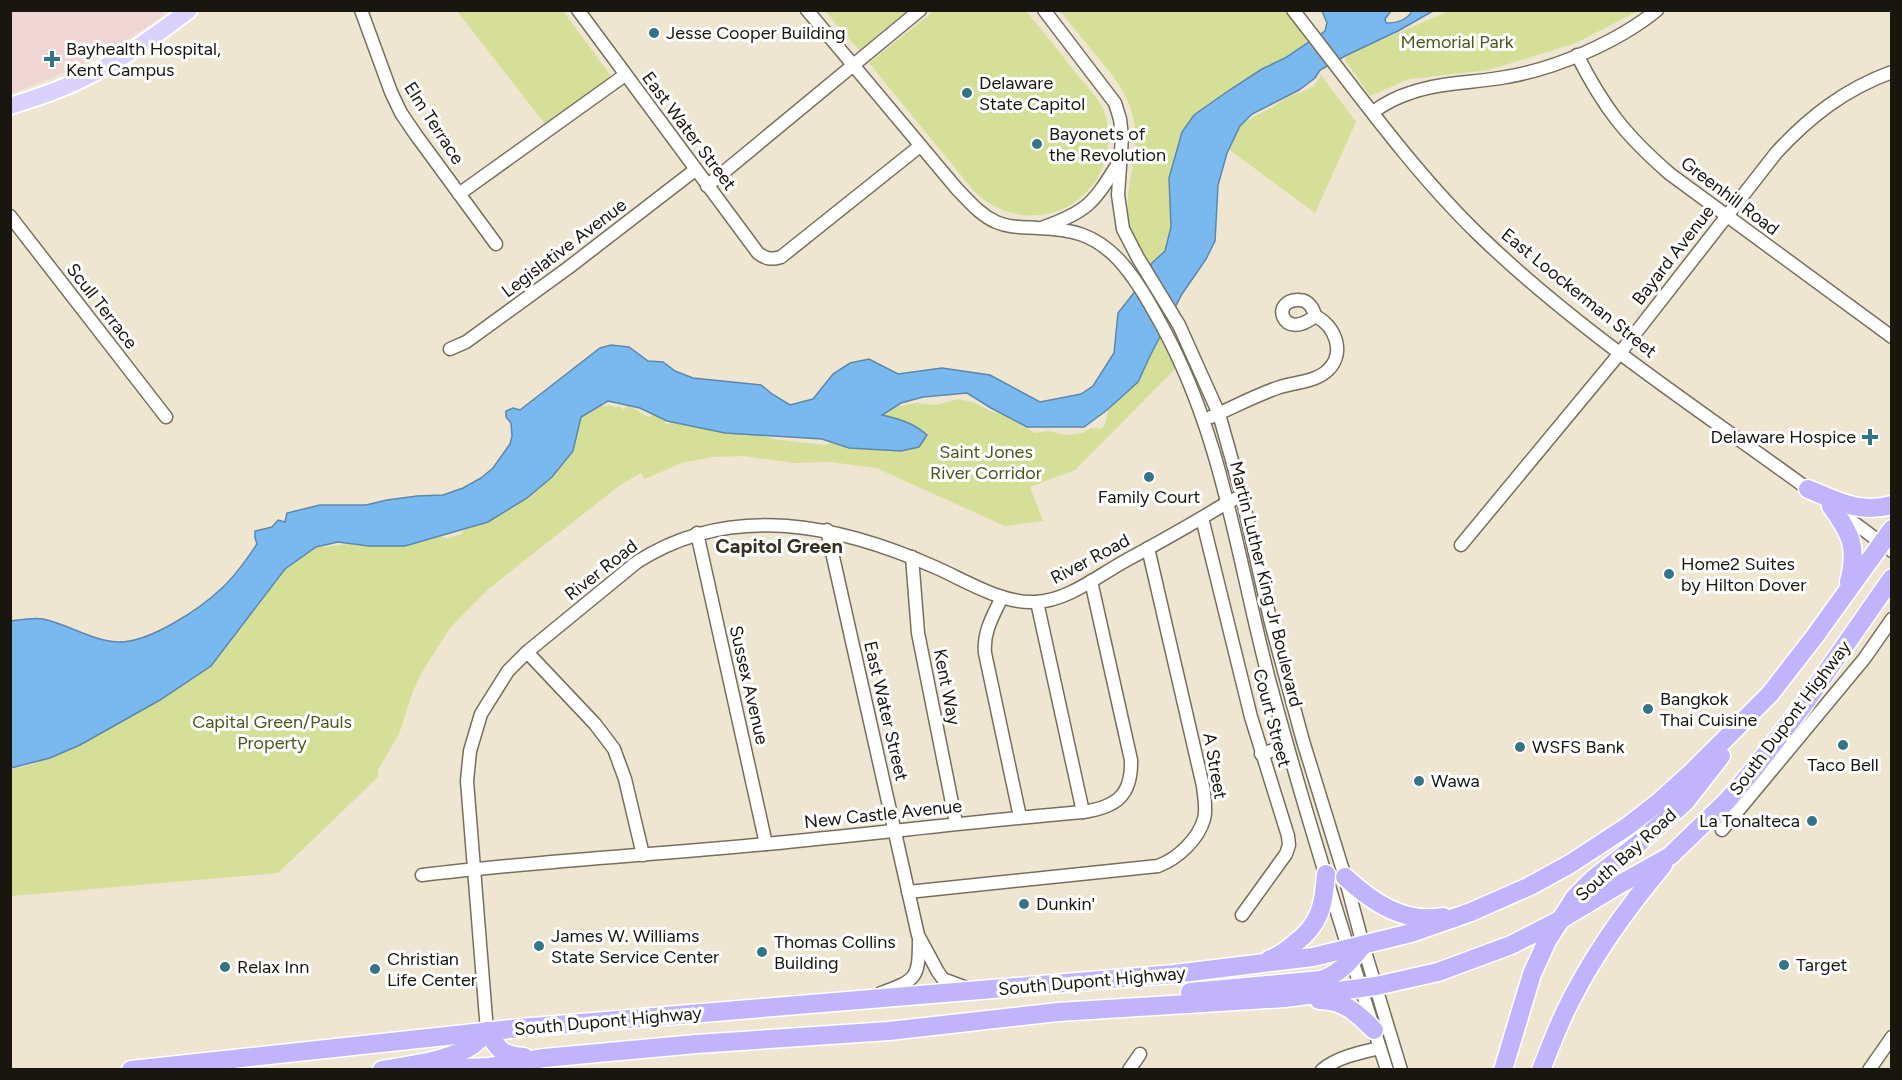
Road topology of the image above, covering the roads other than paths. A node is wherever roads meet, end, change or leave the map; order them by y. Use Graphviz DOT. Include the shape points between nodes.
graph roads {
  1 [pos="362,10"];
  2 [pos="807,10"];
  3 [pos="920,10"];
  4 [pos="1044,10"];
  5 [pos="1293,10"];
  6 [pos="1657,10"];
  7 [pos="579,11"];
  8 [pos="183,12"];
  9 [pos="1577,55"];
  10 [pos="853,66"];
  11 [pos="1892,72"];
  12 [pos="625,75"];
  13 [pos="10,106"];
  14 [pos="1373,112"];
  15 [pos="920,146"];
  16 [pos="1120,160"];
  17 [pos="695,170"];
  18 [pos="707,186"];
  19 [pos="459,194"];
  20 [pos="10,216"];
  21 [pos="1727,216"];
  22 [pos="1040,228"];
  23 [pos="496,244"];
  24 [pos="1315,316"];
  25 [pos="1892,337"];
  26 [pos="450,350"];
  27 [pos="1620,353"];
  28 [pos="1219,414"];
  29 [pos="166,417"];
  30 [pos="1205,420"];
  31 [pos="1808,489"];
  32 [pos="1242,496"];
  33 [pos="1228,502"];
  34 [pos="1892,505"];
  35 [pos="1831,506"];
  36 [pos="1202,518"];
  37 [pos="827,530"];
  38 [pos="697,533"];
  39 [pos="1888,541"];
  40 [pos="1461,545"];
  41 [pos="1148,548"];
  42 [pos="912,557"];
  43 [pos="1892,578"];
  44 [pos="1091,581"];
  45 [pos="1846,591"];
  46 [pos="1002,597"];
  47 [pos="1037,602"];
  48 [pos="1887,624"];
  49 [pos="527,651"];
  50 [pos="1770,694"];
  51 [pos="1287,746"];
  52 [pos="1261,753"];
  53 [pos="1083,812"];
  54 [pos="1020,818"];
  55 [pos="956,823"];
  56 [pos="1722,830"];
  57 [pos="894,831"];
  58 [pos="766,844"];
  59 [pos="643,855"];
  60 [pos="1670,856"];
  61 [pos="473,869"];
  62 [pos="1326,874"];
  63 [pos="422,875"];
  64 [pos="1345,876"];
  65 [pos="908,892"];
  66 [pos="1471,912"];
  67 [pos="1242,915"];
  68 [pos="1560,920"];
  69 [pos="918,935"];
  70 [pos="1354,951"];
  71 [pos="1248,966"];
  72 [pos="1368,987"];
  73 [pos="974,991"];
  74 [pos="865,999"];
  75 [pos="1266,999"];
  76 [pos="1058,1012"];
  77 [pos="520,1028"];
  78 [pos="1374,1030"];
  79 [pos="474,1037"];
  80 [pos="1892,1037"];
  81 [pos="497,1048"];
  82 [pos="1380,1048"];
  83 [pos="1140,1054"];
  84 [pos="544,1058"];
  85 [pos="489,1068"];
  86 [pos="131,1070"];
  87 [pos="382,1070"];
  88 [pos="419,1070"];
  89 [pos="1129,1070"];
  90 [pos="1322,1070"];
  91 [pos="1387,1070"];
  92 [pos="1401,1070"];
  93 [pos="1503,1070"];
  94 [pos="1541,1070"];
  95 [pos="1869,1070"];
  1 -- 19 [label="street, Elm Terrace" via="402,113"];
  2 -- 10 [label="street, Martin Luther King Jr Boulevard"];
  3 -- 10 [label="street"];
  4 -- 16 [label="street, Martin Luther King Jr Boulevard" via="1115,103 1122,137"];
  5 -- 14 [label="street, East Loockerman Street"];
  6 -- 9 [label="street" via="1628,31"];
  7 -- 12 [label="street, East Water Street"];
  8 -- 13 [label="main road" via="133,51 101,69"];
  9 -- 14 [label="street" via="1508,77 1419,90"];
  9 -- 21 [label="street, Greenhill Road" via="1600,98 1635,142"];
  10 -- 15 [label="street, Martin Luther King Jr Boulevard"];
  10 -- 18 [label="street"];
  11 -- 21 [label="street, Bayard Avenue" via="1845,93 1796,131"];
  12 -- 17 [label="street, East Water Street"];
  12 -- 19 [label="street"];
  14 -- 27 [label="street, East Loockerman Street" via="1428,182 1478,234"];
  15 -- 18 [label="street, East Water Street" via="781,258 772,260 758,253"];
  15 -- 22 [label="street, Martin Luther King Jr Boulevard" via="981,213 1016,228"];
  16 -- 22 [label="street" via="1090,204"];
  16 -- 28 [label="street, Martin Luther King Jr Boulevard" via="1118,195 1123,229 1179,325"];
  17 -- 18 [label="street, East Water Street"];
  17 -- 26 [label="street, Legislative Avenue" via="568,268"];
  19 -- 23 [label="street, Elm Terrace"];
  20 -- 29 [label="street, Scull Terrace"];
  21 -- 25 [label="street, Greenhill Road"];
  21 -- 27 [label="street, Bayard Avenue"];
  22 -- 30 [label="street, Martin Luther King Jr Boulevard" via="1084,234 1106,247 1126,268 1152,306"];
  24 -- 28 [label="street" via="1329,325 1337,341 1329,370"];
  27 -- 31 [label="street, East Loockerman Street"];
  27 -- 40 [label="street, Bayard Avenue"];
  28 -- 30 [label="street"];
  28 -- 32 [label="street, Martin Luther King Jr Boulevard"];
  30 -- 33 [label="street, Martin Luther King Jr Boulevard"];
  31 -- 34 [label="highway" via="1857,508"];
  31 -- 35 [label="street, East Loockerman Street"];
  32 -- 33 [label="street, River Road"];
  32 -- 64 [label="street, Martin Luther King Jr Boulevard" via="1271,623"];
  33 -- 36 [label="street, River Road"];
  33 -- 51 [label="street, Martin Luther King Jr Boulevard"];
  35 -- 39 [label="street, East Loockerman Street"];
  35 -- 45 [label="highway" via="1853,545"];
  36 -- 41 [label="street, River Road"];
  36 -- 52 [label="street, Court Street"];
  37 -- 38 [label="street, River Road" via="750,525"];
  37 -- 42 [label="street, River Road"];
  37 -- 57 [label="street, East Water Street"];
  38 -- 49 [label="street, River Road" via="638,562"];
  38 -- 58 [label="street, Sussex Avenue"];
  39 -- 45 [label="highway, South Dupont Highway"];
  41 -- 44 [label="street, River Road"];
  41 -- 65 [label="street, A Street" via="1203,786 1205,811 1200,827 1178,856 1158,866"];
  42 -- 46 [label="street, River Road"];
  42 -- 55 [label="street, Kent Way" via="918,633"];
  43 -- 60 [label="highway, South Dupont Highway" via="1754,769"];
  44 -- 47 [label="street, River Road"];
  44 -- 53 [label="street, New Castle Avenue" via="1131,772 1129,784 1119,799 1101,810"];
  45 -- 50 [label="highway, South Dupont Highway"];
  46 -- 47 [label="street, River Road"];
  46 -- 54 [label="street" via="986,631 985,653"];
  47 -- 53 [label="street"];
  48 -- 56 [label="street" via="1864,659"];
  49 -- 59 [label="street" via="614,749"];
  49 -- 61 [label="street, River Road" via="507,671 481,714 470,751 466,781"];
  50 -- 66 [label="highway, South Dupont Highway" via="1691,773 1628,826 1570,864"];
  50 -- 68 [label="highway, South Bay Road" via="1685,802 1593,879"];
  51 -- 52 [label="street"];
  51 -- 62 [label="street, Martin Luther King Jr Boulevard"];
  52 -- 67 [label="street, Court Street" via="1289,845 1286,855"];
  53 -- 54 [label="street, New Castle Avenue"];
  54 -- 55 [label="street, New Castle Avenue"];
  55 -- 57 [label="street, New Castle Avenue"];
  57 -- 58 [label="street, New Castle Avenue"];
  57 -- 65 [label="street, East Water Street"];
  58 -- 59 [label="street, New Castle Avenue"];
  59 -- 61 [label="street, New Castle Avenue"];
  60 -- 68 [label="highway, South Dupont Highway"];
  60 -- 94 [label="highway, South Bay Road" via="1600,948 1569,1004"];
  61 -- 63 [label="street, New Castle Avenue"];
  61 -- 79 [label="street, River Road"];
  62 -- 70 [label="street, Martin Luther King Jr Boulevard"];
  62 -- 71 [label="highway" via="1322,908 1310,930 1274,958"];
  64 -- 66 [label="highway" via="1362,893 1400,914 1438,918"];
  64 -- 70 [label="street, Martin Luther King Jr Boulevard"];
  65 -- 69 [label="street, East Water Street"];
  66 -- 70 [label="highway, South Dupont Highway"];
  68 -- 72 [label="highway, South Dupont Highway" via="1511,945 1438,972"];
  68 -- 93 [label="highway, South Bay Road" via="1532,974"];
  69 -- 73 [label="street, East Water Street" via="944,979"];
  69 -- 74 [label="street, East Water Street" via="919,963 915,975 908,983"];
  70 -- 71 [label="highway, South Dupont Highway"];
  70 -- 72 [label="street"];
  70 -- 72 [label="street"];
  70 -- 76 [label="highway" via="1334,976 1322,980 1159,995"];
  71 -- 73 [label="highway, South Dupont Highway"];
  72 -- 75 [label="highway, South Dupont Highway"];
  72 -- 78 [label="street"];
  72 -- 92 [label="street"];
  73 -- 74 [label="highway, South Dupont Highway"];
  74 -- 77 [label="highway, South Dupont Highway"];
  75 -- 76 [label="highway, South Dupont Highway"];
  75 -- 78 [label="highway" via="1341,1002"];
  76 -- 84 [label="highway, South Dupont Highway" via="889,1031"];
  77 -- 79 [label="highway, South Dupont Highway"];
  77 -- 81 [label="highway"];
  78 -- 82 [label="street"];
  79 -- 81 [label="highway"];
  79 -- 85 [label="highway"];
  79 -- 86 [label="highway, South Dupont Highway"];
  79 -- 87 [label="highway" via="459,1052"];
  80 -- 95 [label="street"];
  81 -- 84 [label="highway" via="509,1057"];
  81 -- 85 [label="highway"];
  82 -- 90 [label="street" via="1333,1062"];
  82 -- 91 [label="street"];
  83 -- 89 [label="street"];
  84 -- 85 [label="highway, South Dupont Highway"];
  85 -- 88 [label="highway, South Dupont Highway"];
}
